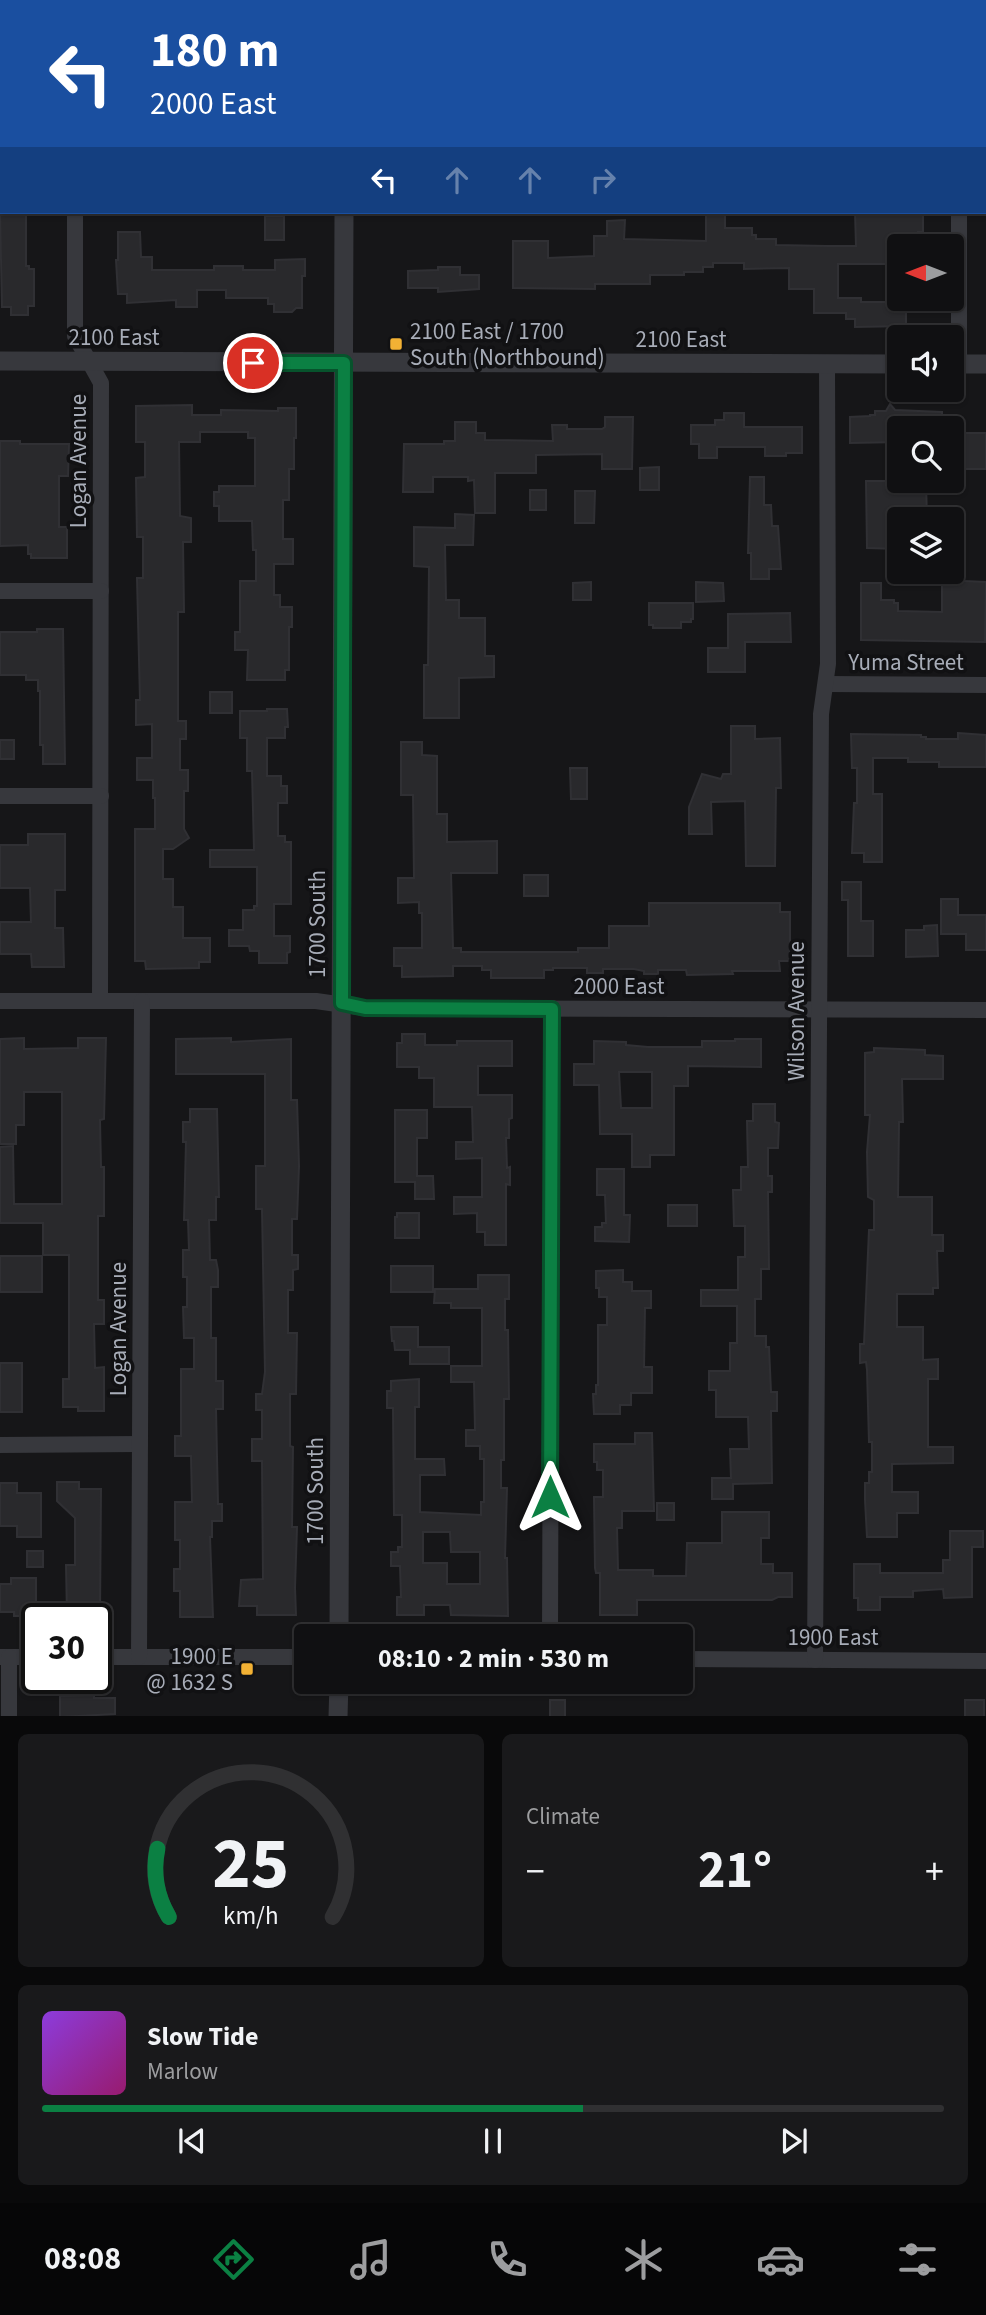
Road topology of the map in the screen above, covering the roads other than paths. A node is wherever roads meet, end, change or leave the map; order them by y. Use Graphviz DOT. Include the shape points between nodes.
graph roads {
  1 [pos="75,214"];
  2 [pos="344,214"];
  3 [pos="959,214"];
  4 [pos="956,325"];
  5 [pos="0,361"];
  6 [pos="88,361"];
  7 [pos="344,363"];
  8 [pos="827,364"];
  9 [pos="887,364"];
  10 [pos="964,364"];
  11 [pos="986,364"];
  12 [pos="0,591"];
  13 [pos="101,591"];
  14 [pos="826,684"];
  15 [pos="986,685"];
  16 [pos="0,796"];
  17 [pos="101,796"];
  18 [pos="0,1001"];
  19 [pos="100,1001"];
  20 [pos="142,1001"];
  21 [pos="342,1003"];
  22 [pos="552,1009"];
  23 [pos="819,1009"];
  24 [pos="986,1010"];
  25 [pos="140,1444"];
  26 [pos="0,1445"];
  27 [pos="339,1624"];
  28 [pos="550,1624"];
  29 [pos="5,1657"];
  30 [pos="112,1657"];
  31 [pos="139,1657"];
  32 [pos="294,1657"];
  33 [pos="693,1660"];
  34 [pos="815,1660"];
  35 [pos="986,1661"];
  36 [pos="339,1694"];
  37 [pos="9,1716"];
  38 [pos="338,1716"];
  1 -- 6 [label="street, Logan Avenue" via="75,336"];
  2 -- 7 [label="street, 1700 South"];
  3 -- 4 [label="street"];
  5 -- 6 [label="street, 2100 East"];
  6 -- 7 [label="street, 2100 East"];
  6 -- 13 [label="street, Logan Avenue" via="101,383"];
  7 -- 8 [label="street, 2100 East"];
  7 -- 21 [label="street, 1700 South"];
  8 -- 9 [label="street, 2100 East"];
  8 -- 14 [label="street, Wilson Avenue"];
  10 -- 11 [label="street"];
  12 -- 13 [label="street"];
  13 -- 17 [label="street, Logan Avenue"];
  14 -- 15 [label="street, Yuma Street"];
  14 -- 23 [label="street, Wilson Avenue" via="821,714"];
  16 -- 17 [label="street"];
  17 -- 19 [label="street, Logan Avenue"];
  18 -- 19 [label="street, 2000 East"];
  19 -- 20 [label="street, 2000 East"];
  20 -- 21 [label="street, 2000 East"];
  20 -- 25 [label="street, Logan Avenue"];
  21 -- 22 [label="street, 2000 East" via="365,1008"];
  21 -- 27 [label="street, 1700 South"];
  22 -- 23 [label="street, 2000 East"];
  22 -- 28 [label="street"];
  23 -- 24 [label="street, 2000 East"];
  23 -- 34 [label="street, Wilson Avenue"];
  25 -- 26 [label="street"];
  25 -- 31 [label="street, Logan Avenue"];
  29 -- 37 [label="street"];
  30 -- 31 [label="street"];
  31 -- 32 [label="street"];
  33 -- 34 [label="street, 1900 East"];
  34 -- 35 [label="street, 1900 East"];
  36 -- 38 [label="street"];
}
